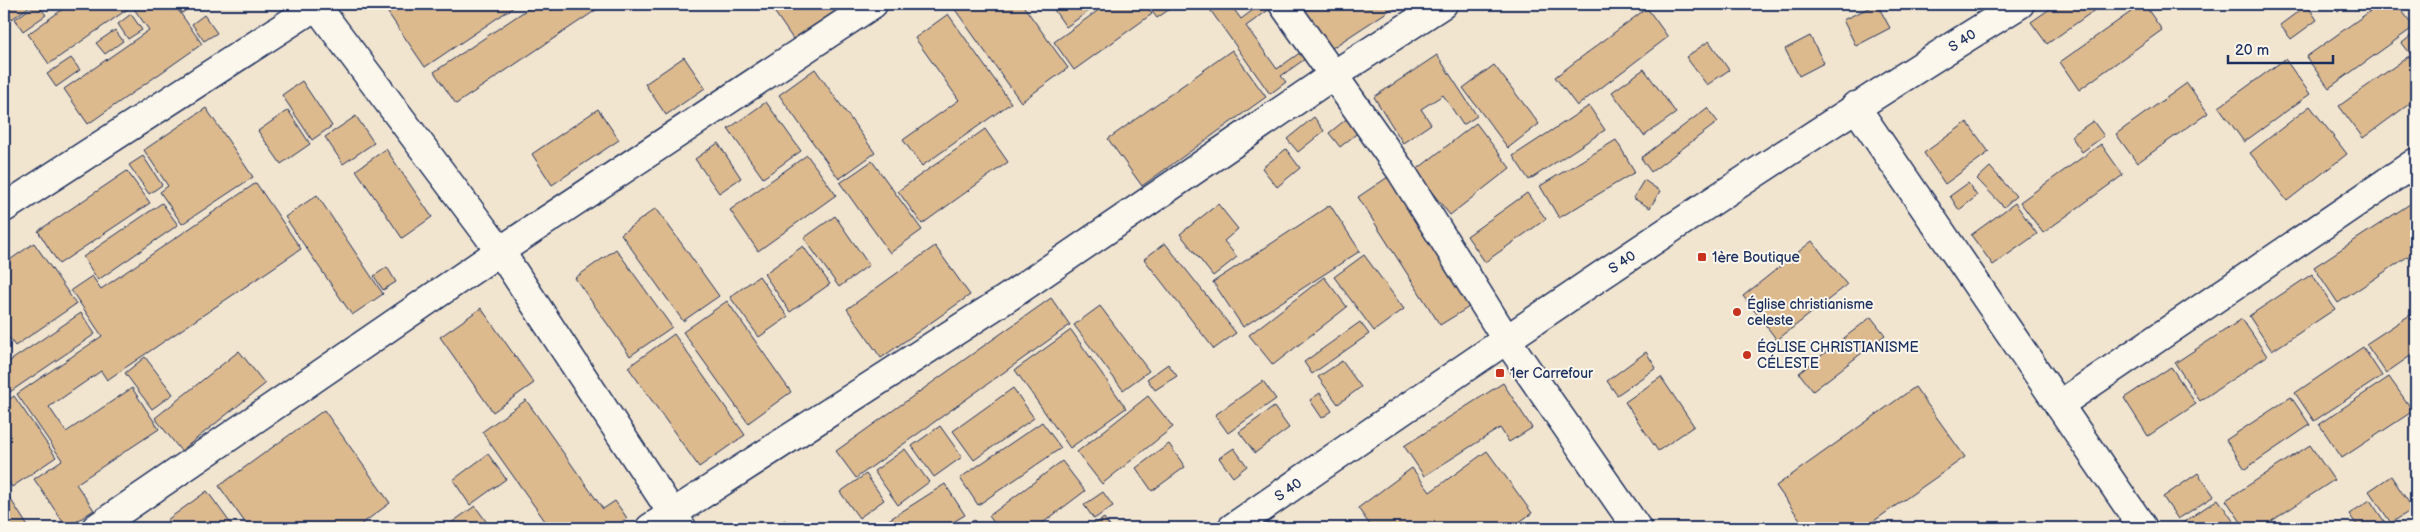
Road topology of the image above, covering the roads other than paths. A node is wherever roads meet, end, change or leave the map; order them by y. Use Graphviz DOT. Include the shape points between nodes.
graph roads {
  1 [pos="316,4"];
  2 [pos="873,4"];
  3 [pos="1283,4"];
  4 [pos="1443,4"];
  5 [pos="2020,4"];
  6 [pos="1332,76"];
  7 [pos="1855,106"];
  8 [pos="2416,162"];
  9 [pos="4,208"];
  10 [pos="500,251"];
  11 [pos="1506,339"];
  12 [pos="2059,405"];
  13 [pos="668,523"];
  14 [pos="96,528"];
  15 [pos="1232,528"];
  16 [pos="1637,528"];
  17 [pos="2143,528"];
  1 -- 9 [label="street"];
  1 -- 10 [label="street"];
  2 -- 10 [label="street"];
  3 -- 6 [label="street"];
  4 -- 6 [label="street"];
  5 -- 7 [label="street, S 40"];
  6 -- 11 [label="street" via="1401,172"];
  6 -- 13 [label="street" via="1007,298"];
  7 -- 11 [label="street, S 40"];
  7 -- 12 [label="street"];
  8 -- 12 [label="street"];
  10 -- 13 [label="street"];
  10 -- 14 [label="street"];
  11 -- 15 [label="street, S 40"];
  11 -- 16 [label="street"];
  12 -- 17 [label="street"];
}
